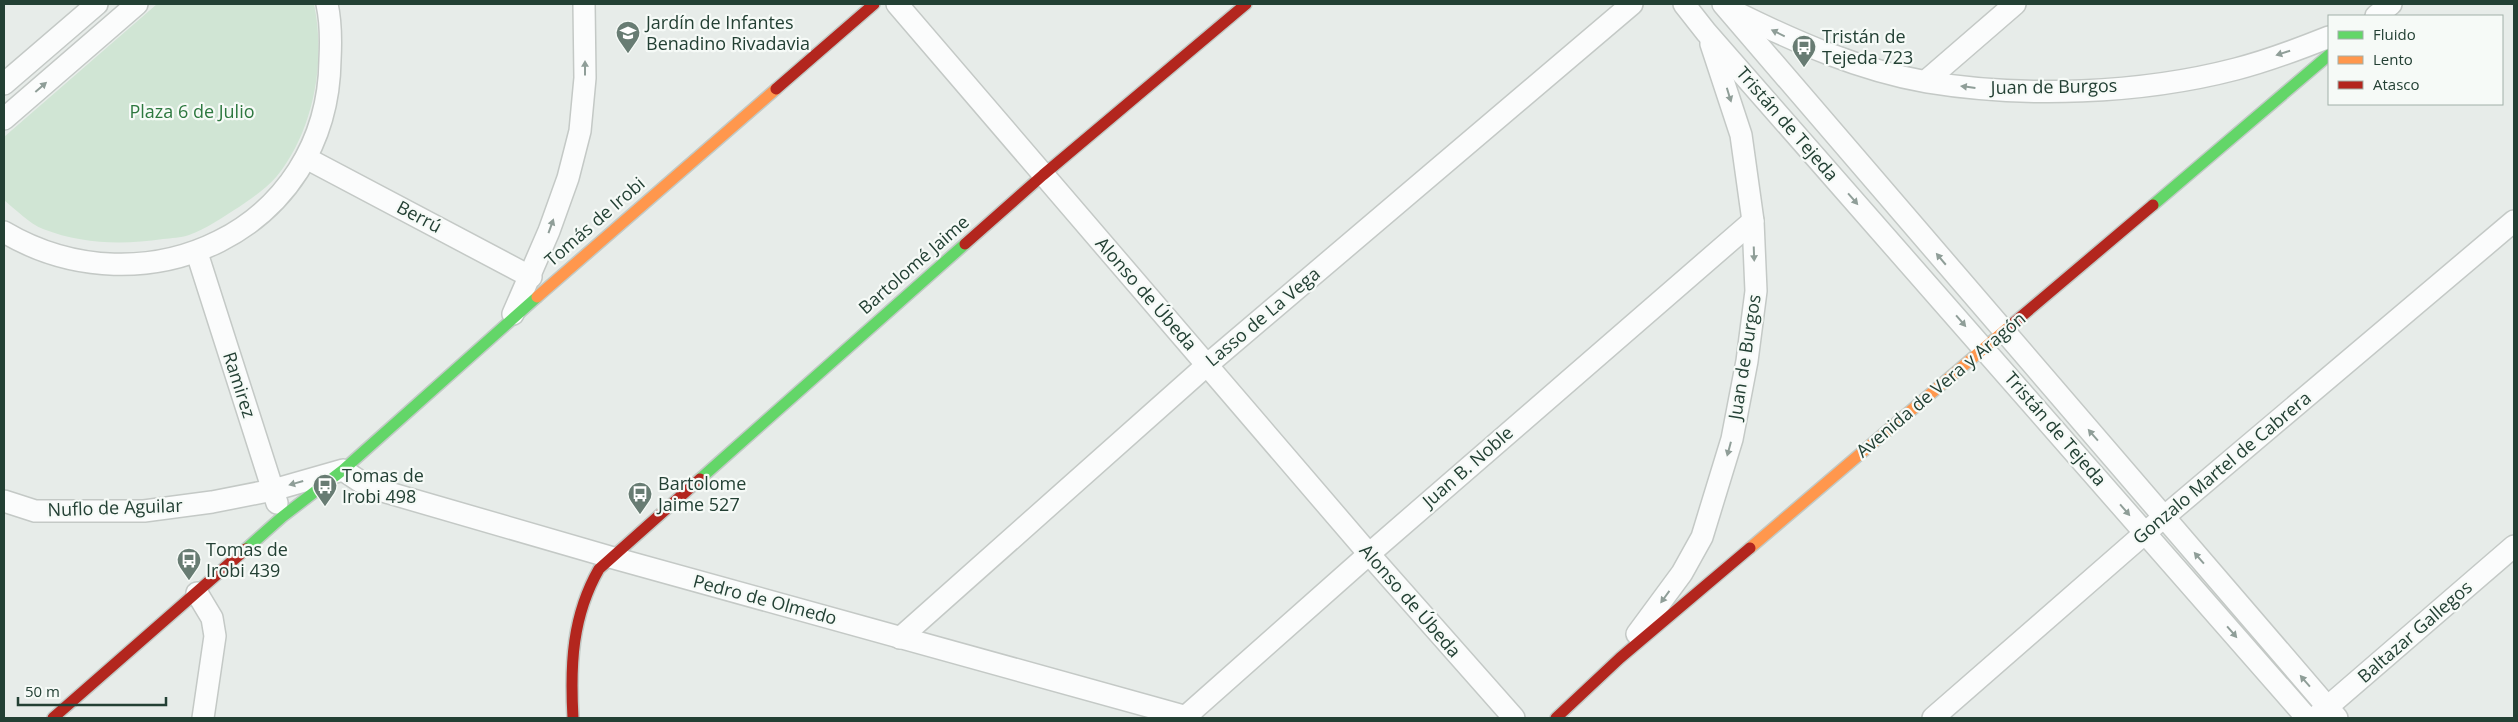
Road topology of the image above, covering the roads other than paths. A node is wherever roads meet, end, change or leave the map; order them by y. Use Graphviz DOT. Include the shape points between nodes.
graph roads {
  1 [pos="97,4"];
  2 [pos="136,4"];
  3 [pos="327,4"];
  4 [pos="584,4"];
  5 [pos="874,4"];
  6 [pos="897,4"];
  7 [pos="1246,4"];
  8 [pos="1632,4"];
  9 [pos="1684,4"];
  10 [pos="2015,4"];
  11 [pos="2391,4"];
  12 [pos="1725,6"];
  13 [pos="2377,15"];
  14 [pos="1706,32"];
  15 [pos="2328,37"];
  16 [pos="2328,57"];
  17 [pos="1926,82"];
  18 [pos="4,84"];
  19 [pos="4,119"];
  20 [pos="306,158"];
  21 [pos="1043,175"];
  22 [pos="1753,221"];
  23 [pos="2514,221"];
  24 [pos="4,232"];
  25 [pos="197,253"];
  26 [pos="531,277"];
  27 [pos="511,319"];
  28 [pos="2003,332"];
  29 [pos="1984,347"];
  30 [pos="1207,365"];
  31 [pos="343,470"];
  32 [pos="272,490"];
  33 [pos="4,501"];
  34 [pos="282,517"];
  35 [pos="2164,518"];
  36 [pos="2145,533"];
  37 [pos="2514,546"];
  38 [pos="1369,554"];
  39 [pos="610,558"];
  40 [pos="197,593"];
  41 [pos="900,638"];
  42 [pos="1620,658"];
  43 [pos="2327,714"];
  44 [pos="53,718"];
  45 [pos="203,718"];
  46 [pos="573,718"];
  47 [pos="1187,718"];
  48 [pos="1514,718"];
  49 [pos="1556,718"];
  50 [pos="1933,718"];
  51 [pos="2307,718"];
  1 -- 18 [label="street"];
  19 -- 2 [label="street, one-way"];
  3 -- 20 [label="street" via="331,34 328,93"];
  26 -- 4 [label="street, one-way" via="568,178 580,131 585,78"];
  5 -- 27 [label="street, Tomás de Irobi"];
  6 -- 21 [label="street, Alonso de Úbeda"];
  7 -- 21 [label="street, Bartolomé Jaime"];
  8 -- 30 [label="street, Lasso de La Vega"];
  9 -- 14 [label="street, Tristán de Tejeda"];
  10 -- 17 [label="street"];
  11 -- 13 [label="street"];
  17 -- 12 [label="street, Juan de Burgos, one-way" via="1799,43"];
  28 -- 12 [label="street, Tristán de Tejeda, one-way"];
  14 -- 22 [label="street, Juan de Burgos, one-way" via="1741,135"];
  14 -- 29 [label="street, Tristán de Tejeda, one-way"];
  15 -- 17 [label="street, Juan de Burgos, one-way" via="2236,69 2186,80 2113,88 2032,91"];
  16 -- 28 [label="street, Avenida de Vera y Aragón"];
  20 -- 25 [label="street" via="272,205 228,238"];
  20 -- 26 [label="street, Berrú"];
  21 -- 30 [label="street, Alonso de Úbeda"];
  21 -- 39 [label="street, Bartolomé Jaime"];
  22 -- 38 [label="street, Juan B. Noble"];
  22 -- 42 [label="street, Juan de Burgos, one-way" via="1756,291 1732,439 1718,490 1702,537 1682,573"];
  23 -- 35 [label="street, Gonzalo Martel de Cabrera"];
  24 -- 25 [label="street" via="53,256 95,264 162,262"];
  25 -- 32 [label="street, Ramirez"];
  26 -- 27 [label="street"];
  27 -- 31 [label="street, Tomás de Irobi"];
  28 -- 29 [label="street, Avenida de Vera y Aragón"];
  35 -- 28 [label="street, Tristán de Tejeda, one-way"];
  29 -- 36 [label="street, Tristán de Tejeda, one-way"];
  29 -- 42 [label="street, Avenida de Vera y Aragón"];
  30 -- 38 [label="street, Alonso de Úbeda"];
  30 -- 41 [label="street, Lasso de La Vega"];
  31 -- 32 [label="street, Nuflo de Aguilar, one-way"];
  31 -- 34 [label="street, Tomás de Irobi"];
  31 -- 39 [label="street, Pedro de Olmedo" via="379,490"];
  32 -- 33 [label="street, Nuflo de Aguilar" via="212,502 144,510 35,510"];
  32 -- 34 [label="street, Ramirez"];
  34 -- 40 [label="street, Tomás de Irobi"];
  35 -- 36 [label="street, Gonzalo Martel de Cabrera"];
  43 -- 35 [label="street, Tristán de Tejeda, one-way"];
  36 -- 50 [label="street, Gonzalo Martel de Cabrera"];
  36 -- 51 [label="street, Tristán de Tejeda, one-way"];
  37 -- 43 [label="street, Baltazar Gallegos"];
  38 -- 47 [label="street, Juan B. Noble"];
  38 -- 48 [label="street, Alonso de Úbeda"];
  39 -- 41 [label="street, Pedro de Olmedo"];
  39 -- 46 [label="street, Bartolomé Jaime" via="598,568 580,603 571,649"];
  40 -- 44 [label="street"];
  40 -- 45 [label="street" via="212,618 215,636"];
  41 -- 47 [label="street, Pedro de Olmedo"];
  42 -- 49 [label="street, Avenida de Vera y Aragón"];
}
